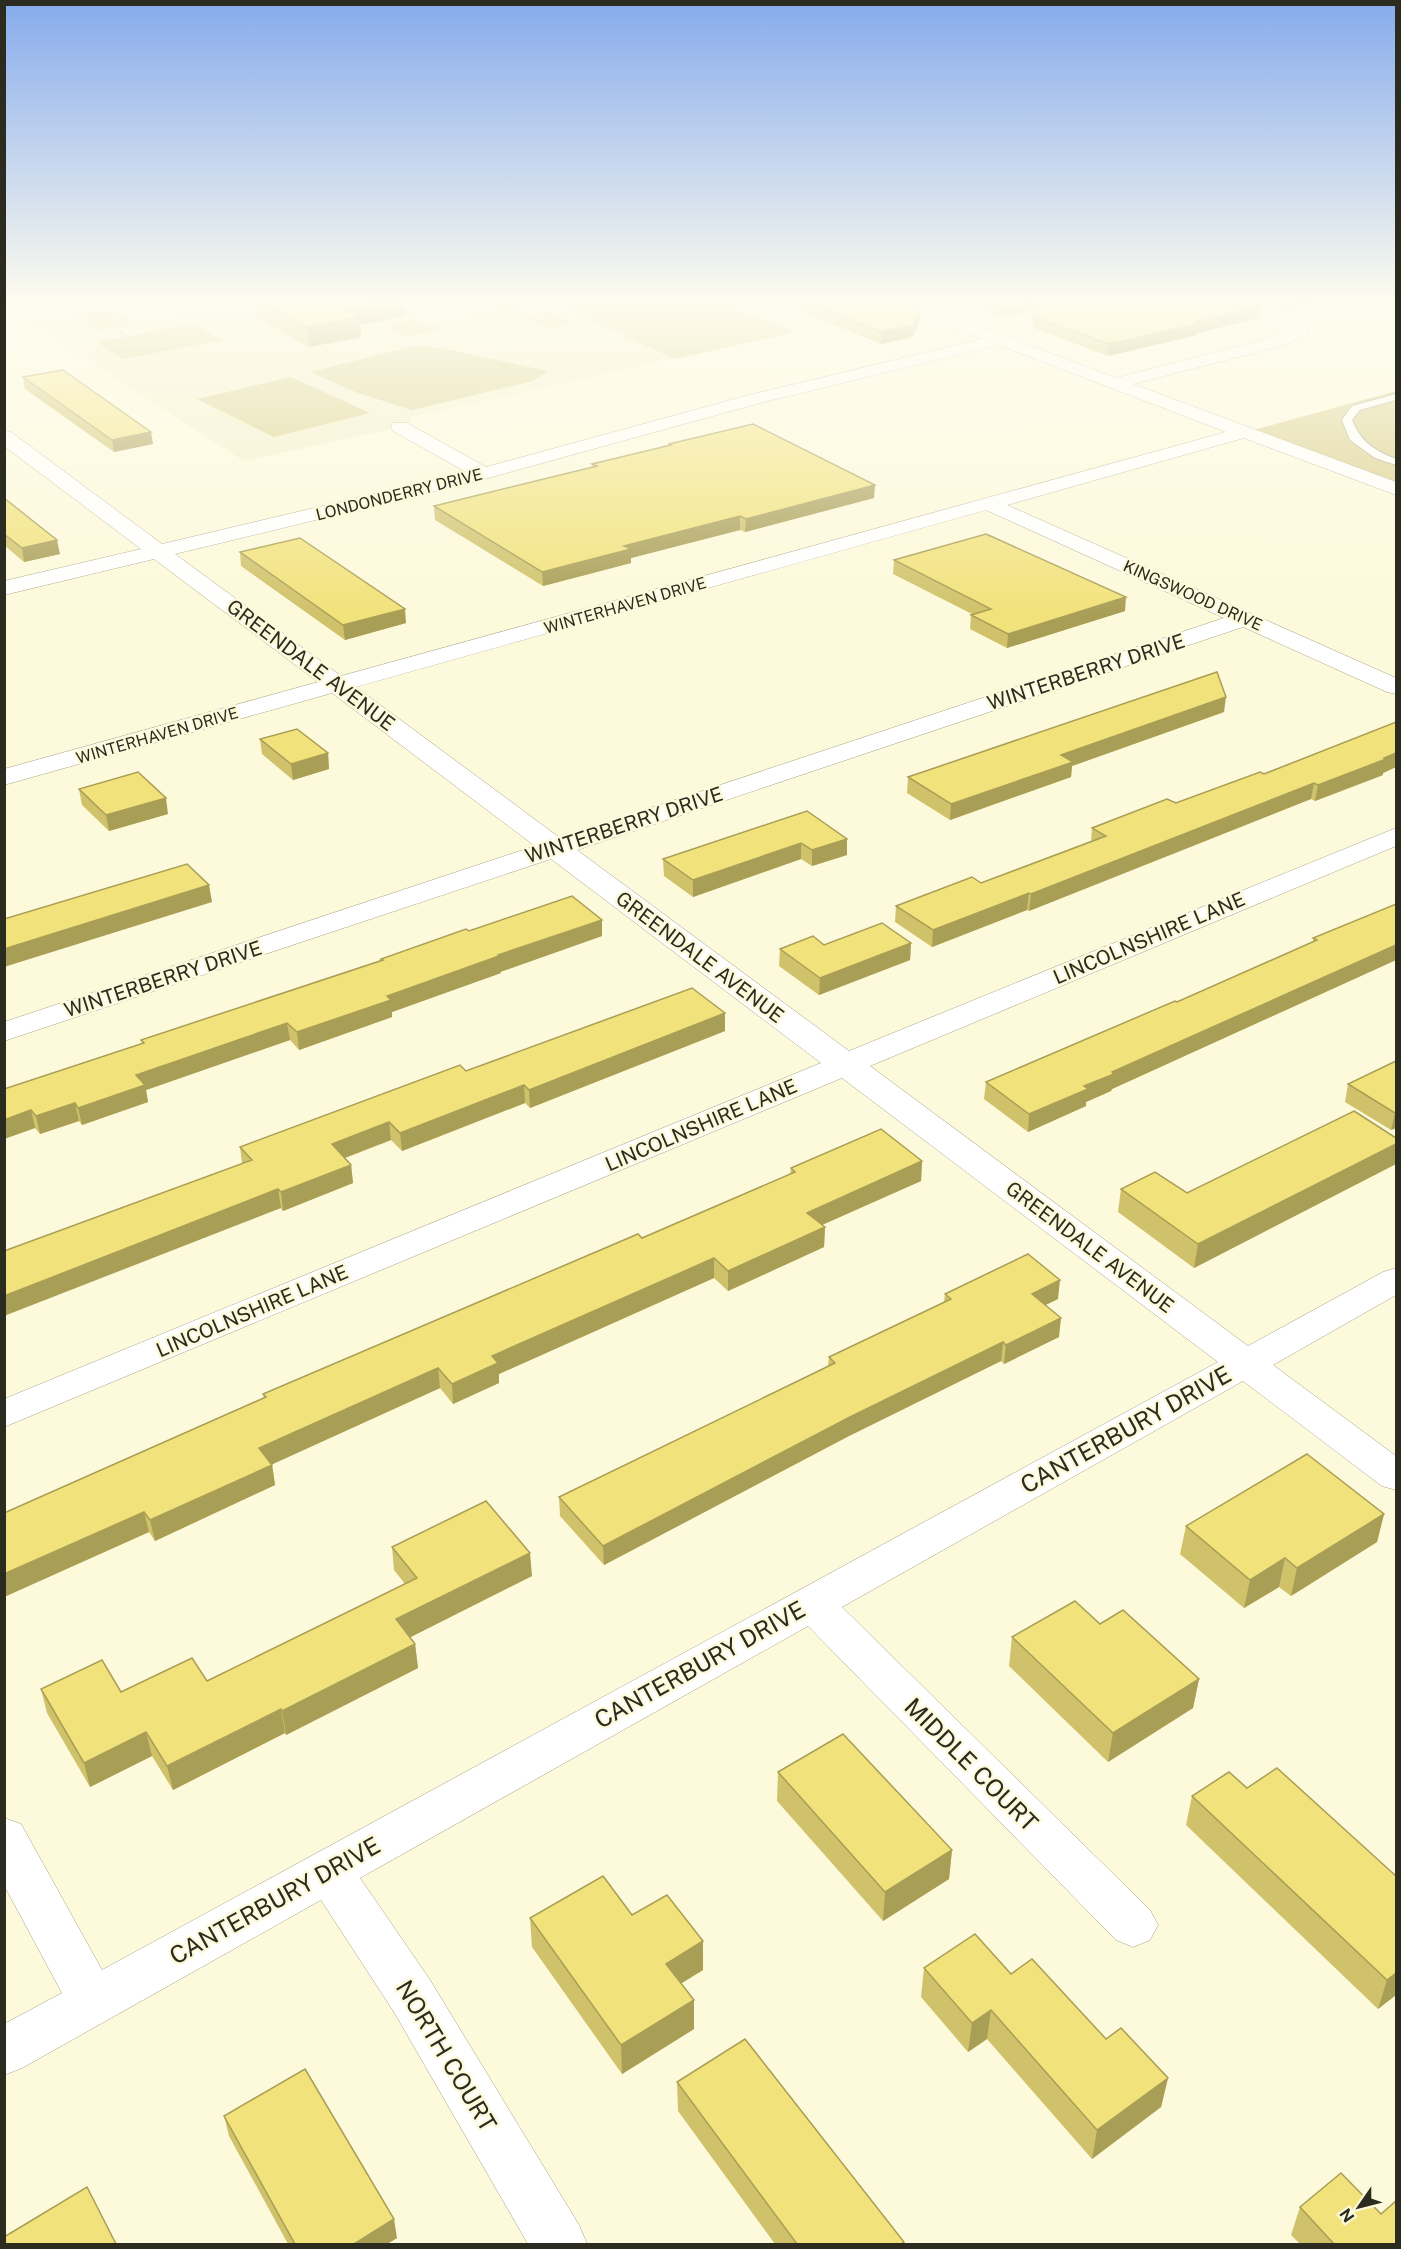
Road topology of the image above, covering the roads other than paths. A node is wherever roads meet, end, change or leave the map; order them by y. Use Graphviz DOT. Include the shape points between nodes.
graph roads {
  1 [pos="729,406"];
  2 [pos="1177,406"];
  3 [pos="1363,406"];
  4 [pos="400,427"];
  5 [pos="1246,432"];
  6 [pos="4,436"];
  7 [pos="1396,462"];
  8 [pos="483,473"];
  9 [pos="1396,489"];
  10 [pos="989,504"];
  11 [pos="159,551"];
  12 [pos="4,588"];
  13 [pos="1245,619"];
  14 [pos="338,685"];
  15 [pos="1396,687"];
  16 [pos="4,777"];
  17 [pos="1396,836"];
  18 [pos="556,848"];
  19 [pos="4,1032"];
  20 [pos="845,1065"];
  21 [pos="1396,1280"];
  22 [pos="1246,1363"];
  23 [pos="4,1414"];
  24 [pos="1396,1476"];
  25 [pos="812,1603"];
  26 [pos="4,1838"];
  27 [pos="329,1871"];
  28 [pos="1132,1925"];
  29 [pos="93,2002"];
  30 [pos="4,2051"];
  31 [pos="559,2244"];
  1 -- 8 [label="street, LONDONDERRY DRIVE"];
  2 -- 5 [label="street"];
  3 -- 7 [label="lane" via="1356,408 1347,420 1354,438 1379,456"];
  4 -- 8 [label="street"];
  5 -- 9 [label="street"];
  5 -- 10 [label="street, WINTERHAVEN DRIVE"];
  6 -- 11 [label="street, GREENDALE AVENUE"];
  8 -- 11 [label="street, LONDONDERRY DRIVE"];
  10 -- 13 [label="street, KINGSWOOD DRIVE"];
  10 -- 14 [label="street, WINTERHAVEN DRIVE"];
  11 -- 12 [label="street, LONDONDERRY DRIVE"];
  11 -- 14 [label="street, GREENDALE AVENUE"];
  13 -- 15 [label="street, KINGSWOOD DRIVE"];
  13 -- 18 [label="street, WINTERBERRY DRIVE"];
  14 -- 16 [label="street, WINTERHAVEN DRIVE"];
  14 -- 18 [label="street, GREENDALE AVENUE"];
  17 -- 20 [label="street, LINCOLNSHIRE LANE"];
  18 -- 19 [label="street, WINTERBERRY DRIVE"];
  18 -- 20 [label="street, GREENDALE AVENUE"];
  20 -- 22 [label="street, GREENDALE AVENUE"];
  20 -- 23 [label="street, LINCOLNSHIRE LANE"];
  21 -- 22 [label="street, CANTERBURY DRIVE"];
  22 -- 24 [label="street, GREENDALE AVENUE"];
  22 -- 25 [label="street, CANTERBURY DRIVE"];
  25 -- 27 [label="street, CANTERBURY DRIVE"];
  25 -- 28 [label="street, MIDDLE COURT"];
  26 -- 29 [label="street"];
  27 -- 29 [label="street, CANTERBURY DRIVE"];
  27 -- 31 [label="street, NORTH COURT" via="412,1996"];
  29 -- 30 [label="street, CANTERBURY DRIVE"];
}
